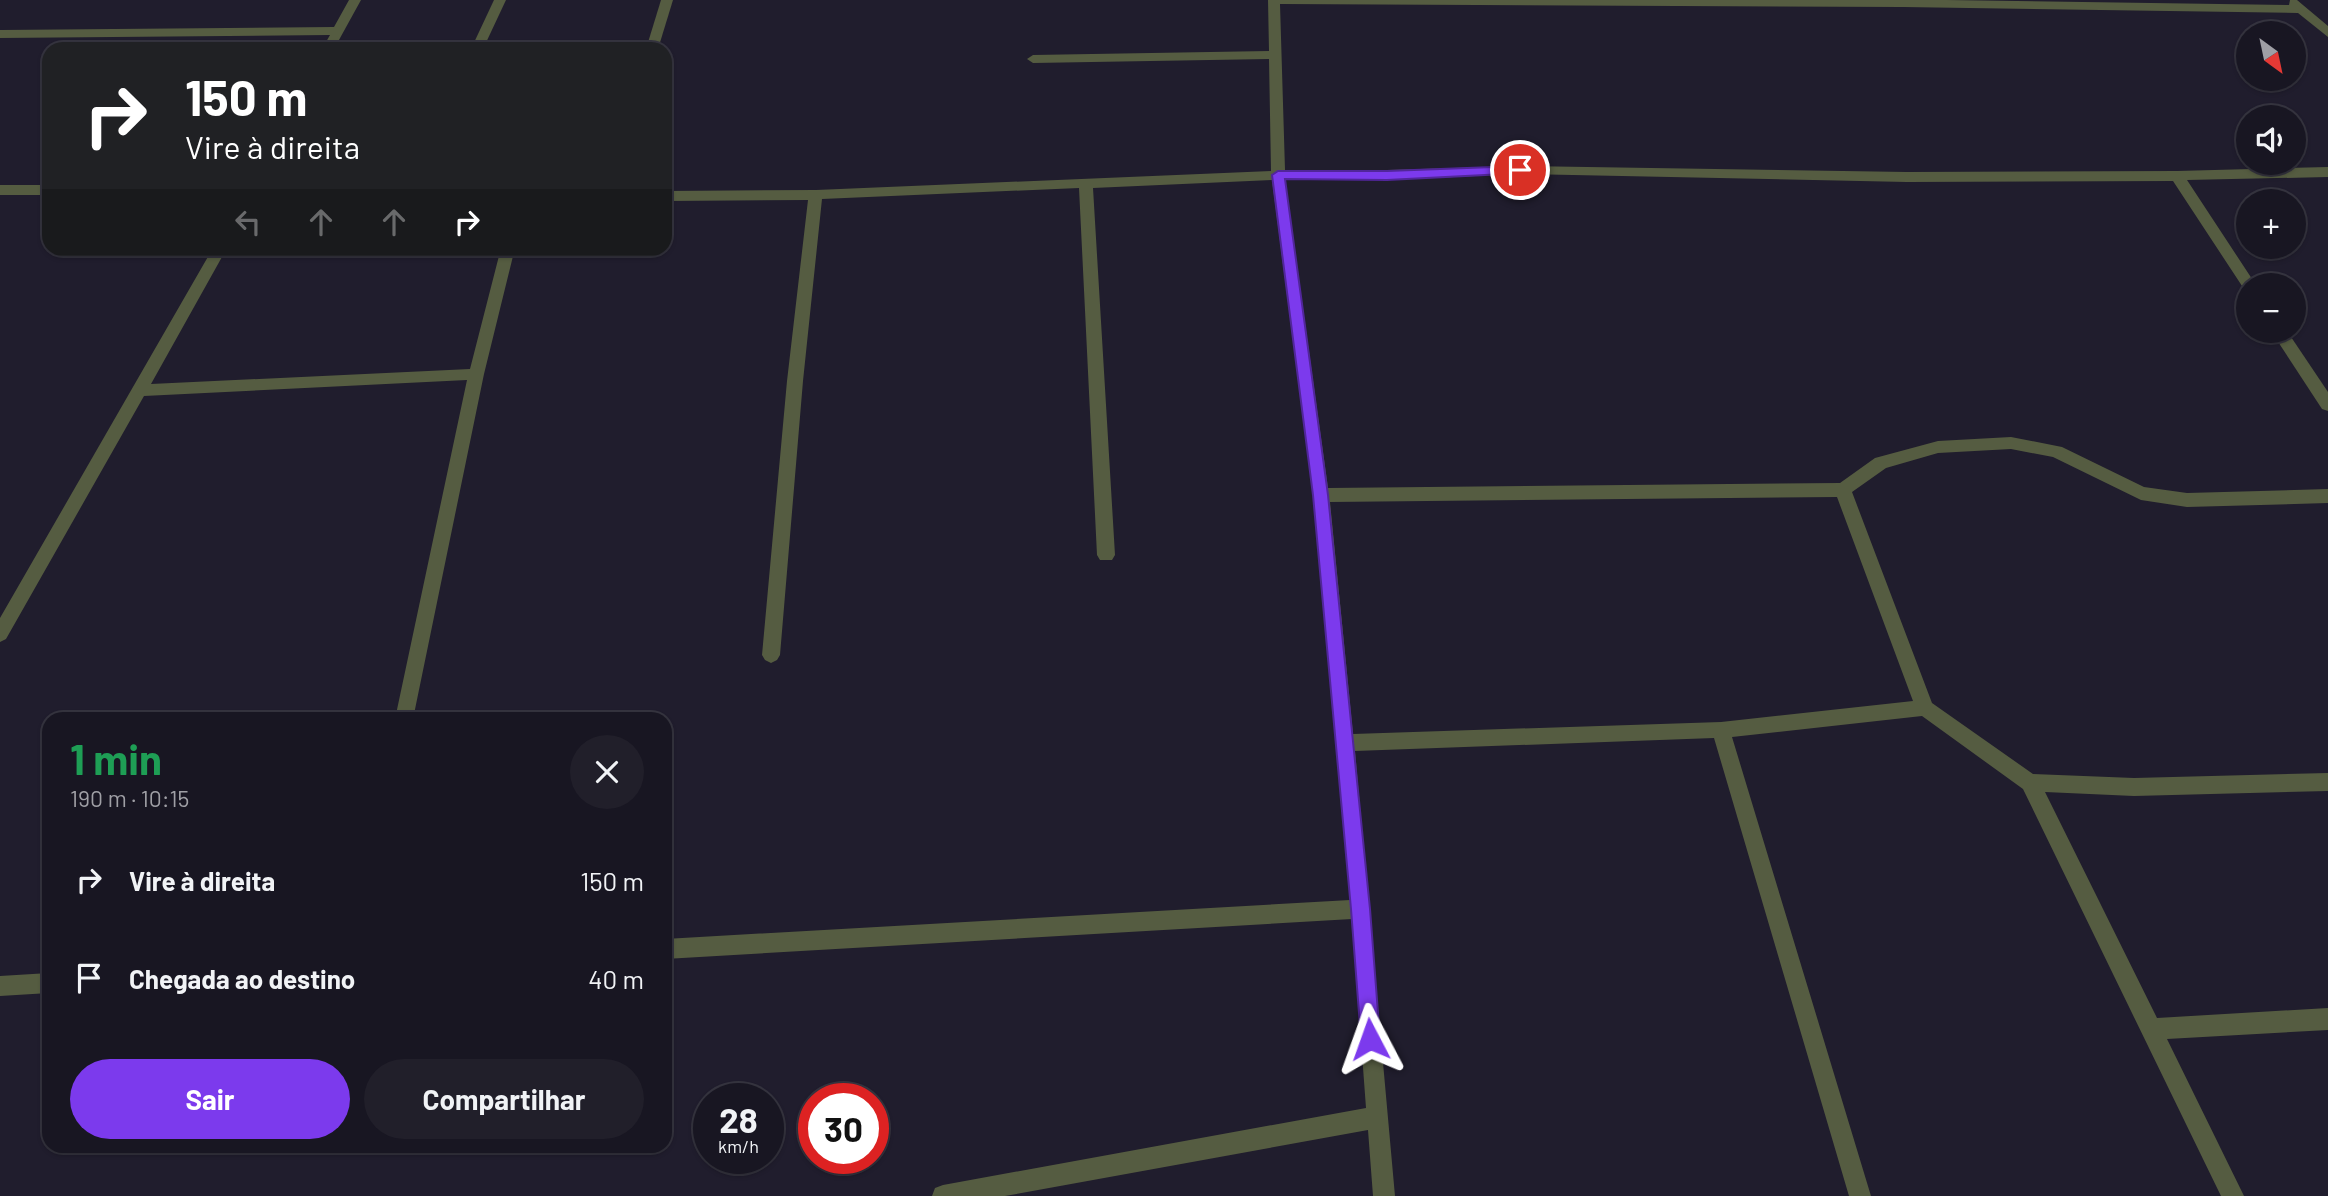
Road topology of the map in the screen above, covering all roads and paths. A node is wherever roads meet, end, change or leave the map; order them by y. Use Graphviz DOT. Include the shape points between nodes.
graph roads {
  1 [pos="355,0"];
  2 [pos="500,0"];
  3 [pos="667,0"];
  4 [pos="1901,1"];
  5 [pos="2296,5"];
  6 [pos="338,31"];
  7 [pos="2328,33"];
  8 [pos="0,34"];
  9 [pos="332,42"];
  10 [pos="480,42"];
  11 [pos="654,42"];
  12 [pos="1275,55"];
  13 [pos="1033,60"];
  14 [pos="2328,172"];
  15 [pos="1278,175"];
  16 [pos="2177,176"];
  17 [pos="1086,184"];
  18 [pos="0,190"];
  19 [pos="42,190"];
  20 [pos="816,195"];
  21 [pos="672,196"];
  22 [pos="215,256"];
  23 [pos="506,256"];
  24 [pos="2241,273"];
  25 [pos="2287,343"];
  26 [pos="476,374"];
  27 [pos="139,390"];
  28 [pos="2328,405"];
  29 [pos="1843,490"];
  30 [pos="1321,495"];
  31 [pos="2328,496"];
  32 [pos="1106,555"];
  33 [pos="0,634"];
  34 [pos="771,655"];
  35 [pos="1925,708"];
  36 [pos="405,712"];
  37 [pos="1721,730"];
  38 [pos="1345,743"];
  39 [pos="2328,782"];
  40 [pos="2030,783"];
  41 [pos="1361,909"];
  42 [pos="672,948"];
  43 [pos="42,983"];
  44 [pos="0,986"];
  45 [pos="2328,1019"];
  46 [pos="2151,1029"];
  47 [pos="1376,1117"];
  48 [pos="943,1196"];
  49 [pos="1384,1196"];
  50 [pos="1860,1196"];
  51 [pos="2234,1196"];
  1 -- 6 [label="street"];
  2 -- 10 [label="street"];
  3 -- 11 [label="street"];
  4 -- 5 [label="street"];
  4 -- 12 [label="street" via="1274,0"];
  5 -- 7 [label="street"];
  6 -- 8 [label="street"];
  6 -- 9 [label="street"];
  12 -- 13 [label="street"];
  12 -- 15 [label="street"];
  14 -- 16 [label="street"];
  15 -- 16 [label="street" via="1520,170"];
  15 -- 17 [label="street"];
  15 -- 30 [label="street"];
  16 -- 24 [label="street"];
  17 -- 20 [label="street"];
  17 -- 32 [label="street"];
  18 -- 19 [label="street"];
  20 -- 21 [label="street"];
  20 -- 34 [label="street" via="794,381"];
  22 -- 27 [label="street"];
  23 -- 26 [label="street"];
  25 -- 28 [label="street"];
  26 -- 27 [label="street"];
  26 -- 36 [label="street"];
  27 -- 33 [label="street"];
  29 -- 30 [label="street"];
  29 -- 31 [label="street" via="1881,463 1938,447 2011,443 2056,451 2141,493 2187,500"];
  29 -- 35 [label="street"];
  30 -- 38 [label="street"];
  35 -- 37 [label="street"];
  35 -- 40 [label="street"];
  37 -- 38 [label="street"];
  37 -- 50 [label="street"];
  38 -- 41 [label="street"];
  39 -- 40 [label="street" via="2134,787"];
  40 -- 46 [label="street"];
  41 -- 42 [label="street"];
  41 -- 47 [label="street"];
  43 -- 44 [label="street"];
  45 -- 46 [label="street"];
  46 -- 51 [label="street"];
  47 -- 48 [label="street"];
  47 -- 49 [label="street"];
}
